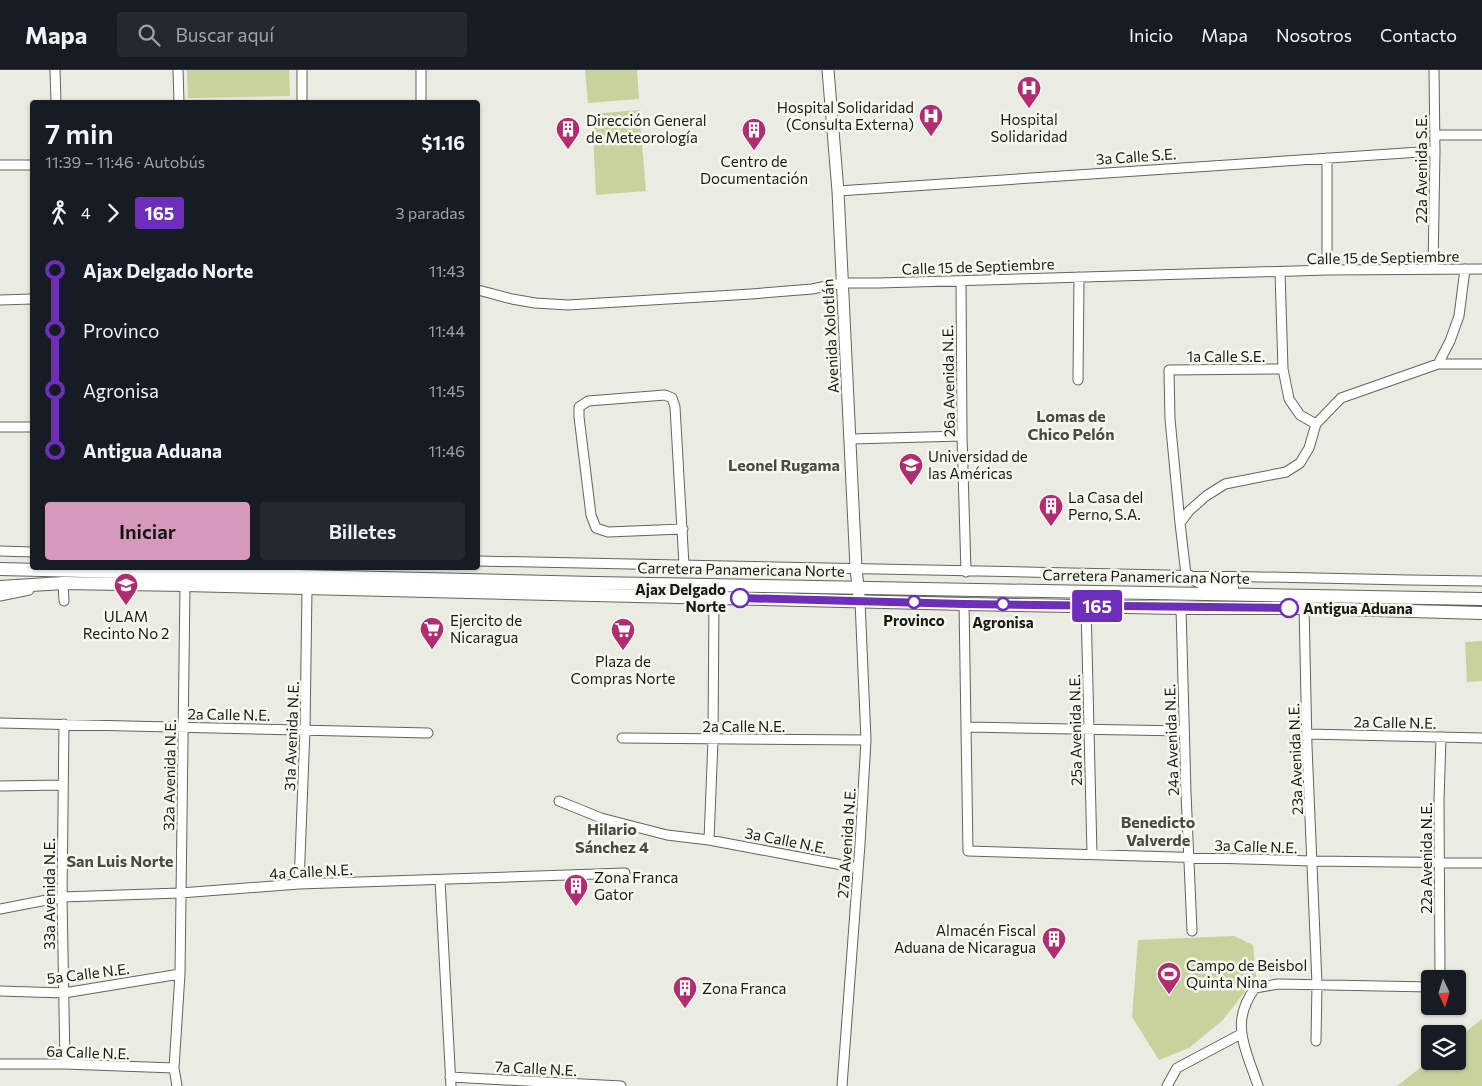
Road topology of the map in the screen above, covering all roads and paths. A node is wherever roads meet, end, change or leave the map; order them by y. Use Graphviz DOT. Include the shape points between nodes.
graph roads {
  1 [pos="55,70"];
  2 [pos="178,70"];
  3 [pos="302,70"];
  4 [pos="420,70"];
  5 [pos="828,70"];
  6 [pos="1434,70"];
  7 [pos="56,100"];
  8 [pos="179,100"];
  9 [pos="302,100"];
  10 [pos="421,100"];
  11 [pos="1435,135"];
  12 [pos="1482,135"];
  13 [pos="1435,150"];
  14 [pos="1327,158"];
  15 [pos="0,165"];
  16 [pos="30,165"];
  17 [pos="838,191"];
  18 [pos="1433,269"];
  19 [pos="1482,269"];
  20 [pos="1327,270"];
  21 [pos="1465,270"];
  22 [pos="1280,272"];
  23 [pos="1079,277"];
  24 [pos="961,281"];
  25 [pos="842,282"];
  26 [pos="480,290"];
  27 [pos="30,299"];
  28 [pos="0,300"];
  29 [pos="1438,364"];
  30 [pos="1482,364"];
  31 [pos="1283,369"];
  32 [pos="1078,380"];
  33 [pos="1316,424"];
  34 [pos="0,427"];
  35 [pos="30,427"];
  36 [pos="962,436"];
  37 [pos="851,439"];
  38 [pos="1180,523"];
  39 [pos="683,529"];
  40 [pos="0,551"];
  41 [pos="30,552"];
  42 [pos="480,561"];
  43 [pos="684,564"];
  44 [pos="0,568"];
  45 [pos="30,569"];
  46 [pos="65,570"];
  47 [pos="245,570"];
  48 [pos="856,570"];
  49 [pos="966,572"];
  50 [pos="1186,575"];
  51 [pos="261,576"];
  52 [pos="1482,581"];
  53 [pos="64,583"];
  54 [pos="185,585"];
  55 [pos="0,587"];
  56 [pos="858,587"];
  57 [pos="307,589"];
  58 [pos="0,596"];
  59 [pos="714,598"];
  60 [pos="1482,599"];
  61 [pos="64,601"];
  62 [pos="860,601"];
  63 [pos="1303,602"];
  64 [pos="964,604"];
  65 [pos="1086,605"];
  66 [pos="1181,608"];
  67 [pos="1482,613"];
  68 [pos="0,722"];
  69 [pos="64,724"];
  70 [pos="184,727"];
  71 [pos="966,727"];
  72 [pos="305,729"];
  73 [pos="1090,729"];
  74 [pos="1184,731"];
  75 [pos="428,733"];
  76 [pos="1307,734"];
  77 [pos="1441,737"];
  78 [pos="622,738"];
  79 [pos="1482,738"];
  80 [pos="713,740"];
  81 [pos="866,740"];
  82 [pos="63,785"];
  83 [pos="0,786"];
  84 [pos="559,801"];
  85 [pos="710,840"];
  86 [pos="1092,854"];
  87 [pos="1188,857"];
  88 [pos="1312,862"];
  89 [pos="1440,863"];
  90 [pos="1482,864"];
  91 [pos="858,868"];
  92 [pos="625,873"];
  93 [pos="440,880"];
  94 [pos="299,884"];
  95 [pos="180,893"];
  96 [pos="62,897"];
  97 [pos="0,909"];
  98 [pos="1192,931"];
  99 [pos="1440,970"];
  100 [pos="180,974"];
  101 [pos="1317,984"];
  102 [pos="1421,988"];
  103 [pos="0,991"];
  104 [pos="64,993"];
  105 [pos="1241,1034"];
  106 [pos="1316,1042"];
  107 [pos="0,1064"];
  108 [pos="65,1064"];
  109 [pos="174,1068"];
  110 [pos="450,1082"];
  111 [pos="544,1084"];
  112 [pos="177,1086"];
  113 [pos="621,1086"];
  114 [pos="842,1086"];
  115 [pos="1167,1086"];
  116 [pos="1258,1086"];
  1 -- 7 [label="street"];
  2 -- 8 [label="street"];
  3 -- 9 [label="street"];
  4 -- 10 [label="street"];
  5 -- 17 [label="main road, Avenida Xolotlán"];
  6 -- 11 [label="street, 22a Avenida S.E."];
  11 -- 12 [label="street"];
  11 -- 13 [label="street, 22a Avenida S.E."];
  13 -- 14 [label="street, 3a Calle S.E."];
  13 -- 18 [label="street, 22a Avenida S.E."];
  14 -- 17 [label="street, 3a Calle S.E."];
  14 -- 20 [label="street"];
  15 -- 16 [label="street"];
  17 -- 25 [label="main road, Avenida Xolotlán"];
  18 -- 20 [label="street, Calle 15 de Septiembre"];
  18 -- 21 [label="street, Calle 15 de Septiembre"];
  19 -- 21 [label="street, Calle 15 de Septiembre"];
  20 -- 22 [label="street, Calle 15 de Septiembre"];
  21 -- 29 [label="street" via="1459,316"];
  22 -- 23 [label="street, Calle 15 de Septiembre"];
  22 -- 31 [label="street"];
  23 -- 24 [label="street, Calle 15 de Septiembre"];
  23 -- 32 [label="street"];
  24 -- 25 [label="street, Calle 15 de Septiembre"];
  24 -- 36 [label="street, 26a Avenida N.E."];
  25 -- 26 [label="street, Calle 15 de Septiembre" via="812,289 568,305 527,302"];
  25 -- 37 [label="main road, Avenida Xolotlán"];
  27 -- 28 [label="street"];
  29 -- 30 [label="street"];
  29 -- 33 [label="street" via="1341,398"];
  31 -- 33 [label="street" via="1289,399 1300,415"];
  31 -- 38 [label="street, 1a Calle S.E." via="1169,370 1170,419"];
  33 -- 38 [label="street" via="1309,448 1300,463 1286,472 1225,484 1206,496"];
  34 -- 35 [label="street"];
  36 -- 37 [label="street"];
  36 -- 49 [label="street, 26a Avenida N.E."];
  37 -- 48 [label="main road, Avenida Xolotlán"];
  38 -- 50 [label="street"];
  39 -- 39 [label="street" via="672,398 666,395 597,400 579,406 591,514 596,528 608,532"];
  39 -- 43 [label="street"];
  40 -- 41 [label="street"];
  42 -- 43 [label="street"];
  43 -- 48 [label="street"];
  44 -- 45 [label="highway, Carretera Panamericana Norte"];
  46 -- 51 [label="highway, Carretera Panamericana Norte"];
  47 -- 51 [label="street"];
  48 -- 49 [label="street"];
  48 -- 56 [label="main road, Avenida Xolotlán"];
  49 -- 50 [label="street"];
  50 -- 52 [label="street"];
  50 -- 63 [label="highway" via="1200,582 1225,587 1281,588"];
  51 -- 56 [label="highway, Carretera Panamericana Norte"];
  53 -- 54 [label="highway, Carretera Panamericana Norte"];
  53 -- 55 [label="highway, Carretera Panamericana Norte"];
  53 -- 58 [label="street"];
  53 -- 61 [label="street"];
  54 -- 57 [label="highway, Carretera Panamericana Norte"];
  54 -- 70 [label="street, 32a Avenida N.E."];
  56 -- 62 [label="main road, Avenida Xolotlán"];
  56 -- 63 [label="highway, Carretera Panamericana Norte"];
  57 -- 59 [label="highway, Carretera Panamericana Norte"];
  57 -- 72 [label="street, 31a Avenida N.E."];
  59 -- 62 [label="highway, Carretera Panamericana Norte"];
  59 -- 80 [label="street"];
  60 -- 63 [label="highway, Carretera Panamericana Norte"];
  62 -- 64 [label="highway, Carretera Panamericana Norte"];
  62 -- 81 [label="street, 27a Avenida N.E."];
  63 -- 66 [label="highway, Carretera Panamericana Norte"];
  63 -- 67 [label="highway, Carretera Panamericana Norte"];
  63 -- 76 [label="street, 23a Avenida N.E."];
  64 -- 65 [label="highway, Carretera Panamericana Norte"];
  64 -- 71 [label="street"];
  65 -- 66 [label="highway, Carretera Panamericana Norte"];
  65 -- 73 [label="street, 25a Avenida N.E."];
  66 -- 74 [label="street, 24a Avenida N.E."];
  68 -- 69 [label="street, 2a Calle N.E."];
  69 -- 70 [label="street, 2a Calle N.E."];
  69 -- 82 [label="street, 33a Avenida N.E."];
  70 -- 72 [label="street, 2a Calle N.E."];
  70 -- 95 [label="street, 32a Avenida N.E."];
  71 -- 73 [label="street"];
  71 -- 86 [label="street, 3a Calle N.E." via="968,851"];
  72 -- 75 [label="street, 2a Calle N.E."];
  72 -- 94 [label="street, 31a Avenida N.E."];
  73 -- 74 [label="street"];
  73 -- 86 [label="street, 25a Avenida N.E."];
  74 -- 87 [label="street, 24a Avenida N.E."];
  76 -- 77 [label="street, 2a Calle N.E."];
  76 -- 88 [label="street, 23a Avenida N.E."];
  77 -- 79 [label="street, 2a Calle N.E."];
  77 -- 89 [label="street, 22a Avenida N.E."];
  78 -- 80 [label="street, 2a Calle N.E."];
  80 -- 81 [label="street, 2a Calle N.E."];
  80 -- 85 [label="street"];
  81 -- 91 [label="street, 27a Avenida N.E."];
  82 -- 83 [label="street"];
  82 -- 96 [label="street, 33a Avenida N.E."];
  84 -- 85 [label="street, 3a Calle N.E." via="601,818 667,835"];
  85 -- 91 [label="street, 3a Calle N.E."];
  86 -- 87 [label="street, 3a Calle N.E."];
  87 -- 88 [label="street, 3a Calle N.E."];
  87 -- 98 [label="street, 24a Avenida N.E."];
  88 -- 89 [label="street, 3a Calle N.E."];
  88 -- 101 [label="street, 23a Avenida N.E."];
  89 -- 90 [label="street, 3a Calle N.E."];
  89 -- 99 [label="street, 22a Avenida N.E."];
  91 -- 114 [label="street, 27a Avenida N.E."];
  92 -- 93 [label="street, 4a Calle N.E."];
  93 -- 94 [label="street, 4a Calle N.E."];
  93 -- 110 [label="street"];
  94 -- 95 [label="street, 4a Calle N.E."];
  95 -- 96 [label="street, 4a Calle N.E."];
  95 -- 100 [label="street, 32a Avenida N.E."];
  96 -- 97 [label="street, 4a Calle N.E."];
  96 -- 104 [label="street, 33a Avenida N.E."];
  100 -- 104 [label="street, 5a Calle N.E."];
  100 -- 109 [label="street, 32a Avenida N.E."];
  101 -- 102 [label="street"];
  101 -- 105 [label="street" via="1278,984 1255,988 1243,1010"];
  101 -- 106 [label="street, 23a Avenida N.E."];
  103 -- 104 [label="street, 5a Calle N.E."];
  104 -- 108 [label="street, 33a Avenida N.E."];
  105 -- 115 [label="street" via="1177,1068"];
  105 -- 116 [label="street"];
  107 -- 108 [label="street, 6a Calle N.E."];
  108 -- 109 [label="street, 6a Calle N.E."];
  109 -- 112 [label="street, 32a Avenida N.E."];
  110 -- 111 [label="street, 7a Calle N.E."];
  111 -- 113 [label="street, 7a Calle N.E."];
}
